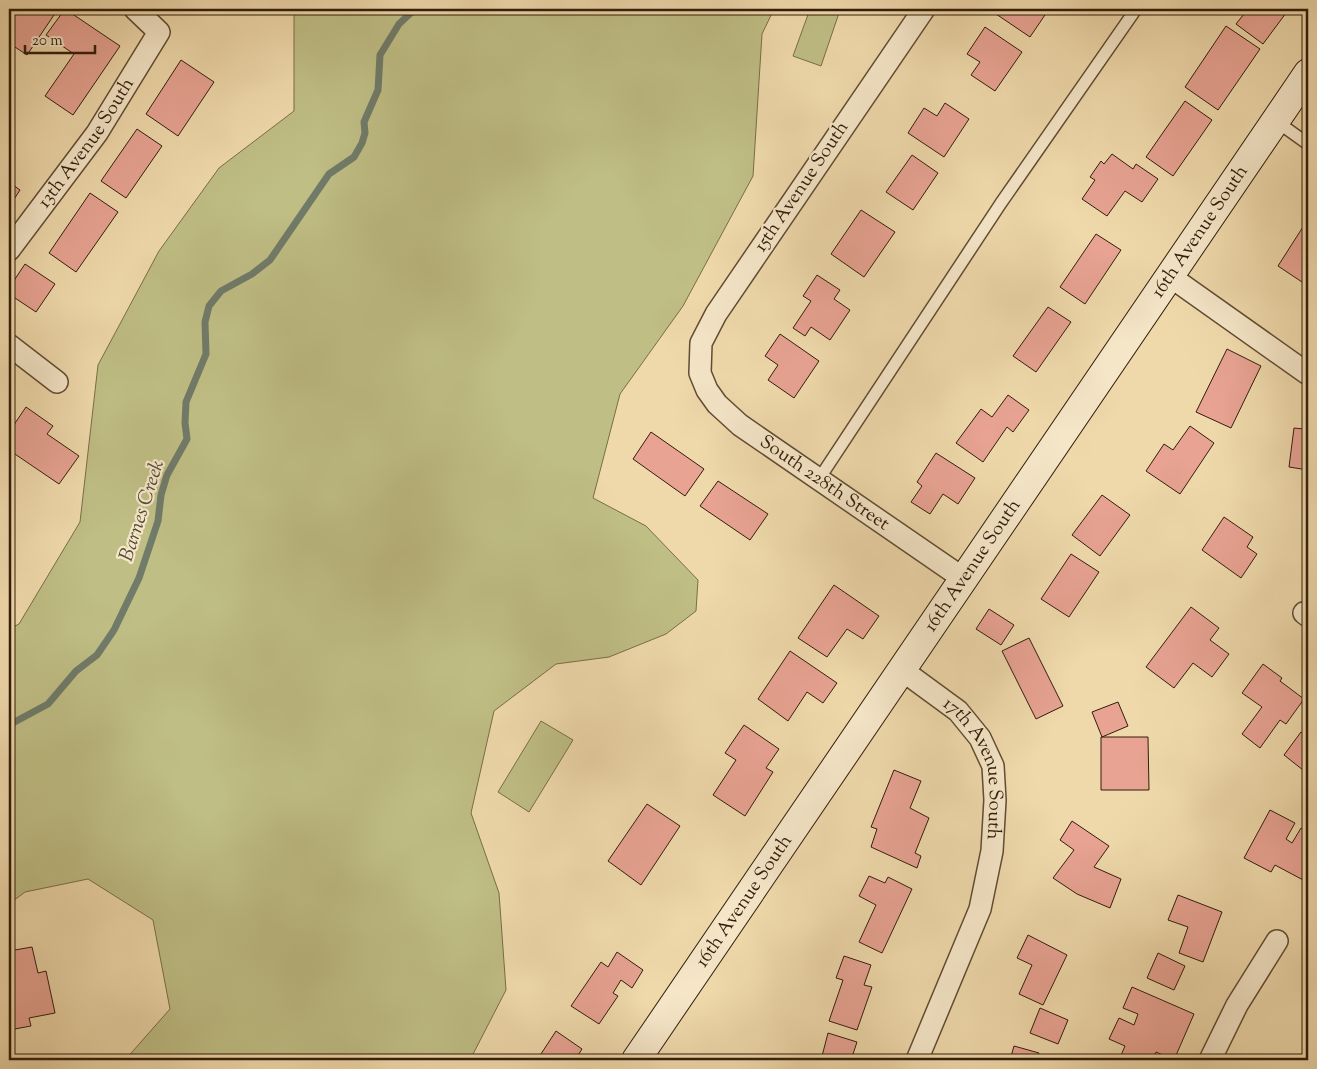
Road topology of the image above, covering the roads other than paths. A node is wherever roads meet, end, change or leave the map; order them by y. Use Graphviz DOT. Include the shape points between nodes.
graph roads {
  1 [pos="135,9"];
  2 [pos="924,9"];
  3 [pos="1136,9"];
  4 [pos="1308,73"];
  5 [pos="1276,121"];
  6 [pos="1308,144"];
  7 [pos="9,250"];
  8 [pos="1171,277"];
  9 [pos="9,345"];
  10 [pos="700,373"];
  11 [pos="1308,374"];
  12 [pos="57,382"];
  13 [pos="819,479"];
  14 [pos="964,579"];
  15 [pos="902,670"];
  16 [pos="1277,941"];
  17 [pos="636,1060"];
  18 [pos="917,1060"];
  19 [pos="1210,1060"];
  1 -- 7 [label="street, 13th Avenue South" via="159,32 97,133"];
  2 -- 10 [label="street, 15th Avenue South" via="716,314 701,343"];
  3 -- 13 [label="lane" via="1001,203"];
  4 -- 5 [label="street, 16th Avenue South"];
  5 -- 6 [label="lane"];
  5 -- 8 [label="street, 16th Avenue South"];
  8 -- 11 [label="street"];
  8 -- 14 [label="street, 16th Avenue South"];
  9 -- 12 [label="street"];
  10 -- 13 [label="street, South 228th Street" via="717,404 734,420"];
  13 -- 14 [label="street, South 228th Street"];
  14 -- 15 [label="street, 16th Avenue South"];
  15 -- 17 [label="street, 16th Avenue South"];
  15 -- 18 [label="street, 17th Avenue South" via="958,711 980,738 994,766 992,851 980,909"];
  16 -- 19 [label="street" via="1237,1005"];
}
